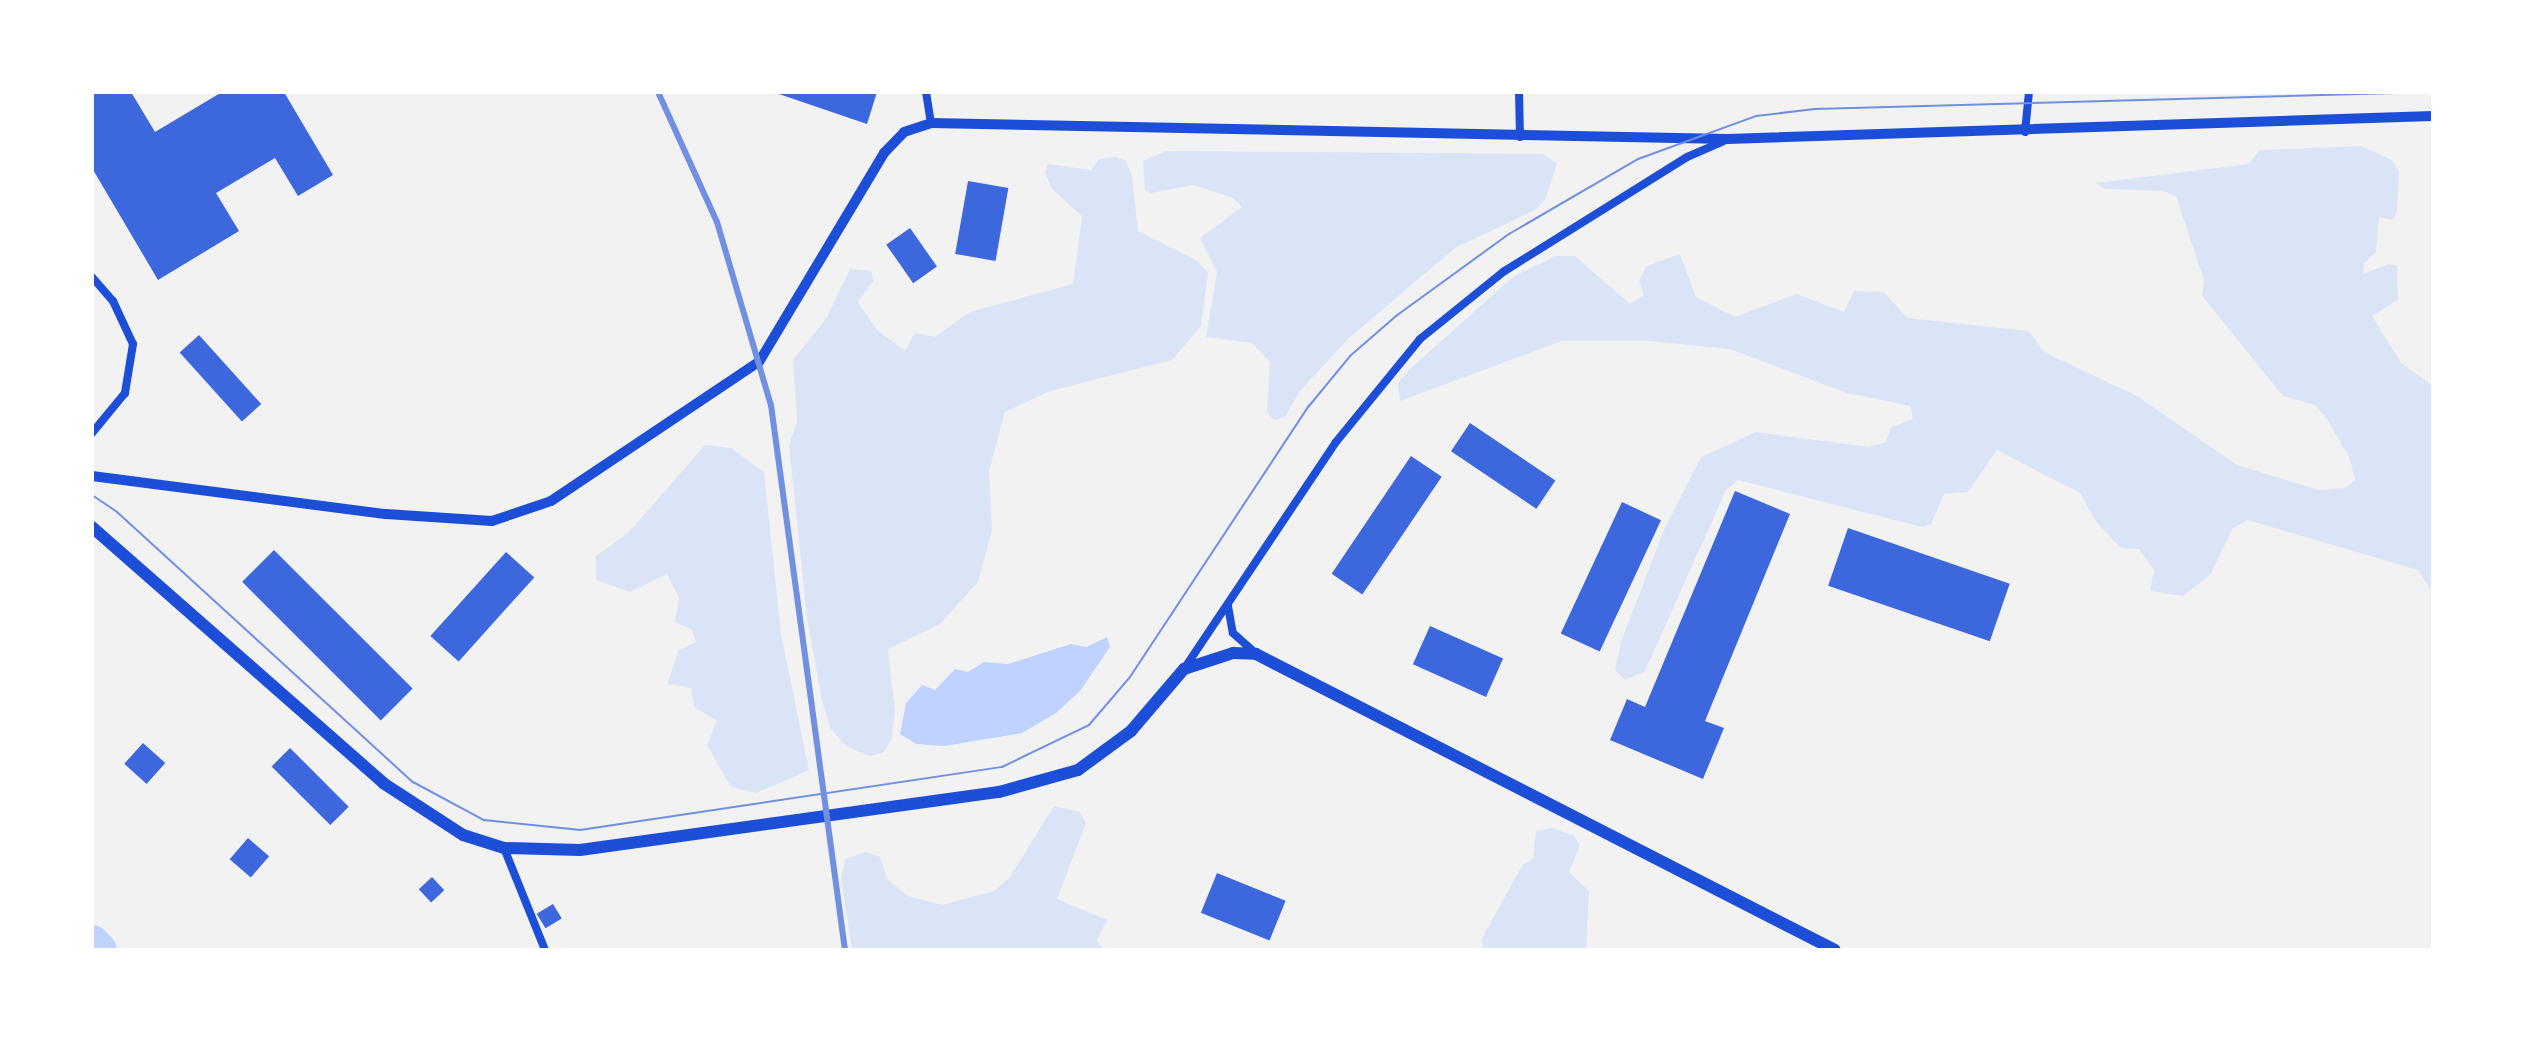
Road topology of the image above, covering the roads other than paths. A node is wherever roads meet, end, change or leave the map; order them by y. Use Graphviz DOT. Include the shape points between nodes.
graph roads {
  1 [pos="926,92"];
  2 [pos="1519,92"];
  3 [pos="2029,92"];
  4 [pos="2433,116"];
  5 [pos="931,123"];
  6 [pos="2025,132"];
  7 [pos="1520,137"];
  8 [pos="1728,139"];
  9 [pos="92,277"];
  10 [pos="92,433"];
  11 [pos="92,476"];
  12 [pos="92,527"];
  13 [pos="1228,605"];
  14 [pos="1256,654"];
  15 [pos="1184,669"];
  16 [pos="504,848"];
  17 [pos="545,950"];
  18 [pos="1835,950"];
  1 -- 5 [label="street"];
  2 -- 7 [label="street"];
  3 -- 6 [label="street"];
  4 -- 6 [label="street"];
  5 -- 7 [label="street"];
  5 -- 11 [label="street" via="904,132 884,153 759,362 551,501 492,521 386,514"];
  6 -- 8 [label="street"];
  7 -- 8 [label="street"];
  8 -- 13 [label="street" via="1687,157 1503,272 1420,339 1336,442"];
  9 -- 10 [label="street" via="113,301 133,344 125,393"];
  12 -- 16 [label="main road" via="383,783 463,835"];
  13 -- 14 [label="street" via="1233,633"];
  13 -- 15 [label="street"];
  14 -- 15 [label="main road" via="1233,653"];
  14 -- 18 [label="main road"];
  15 -- 16 [label="main road" via="1131,731 1078,770 999,792 580,850"];
  16 -- 17 [label="street"];
}
